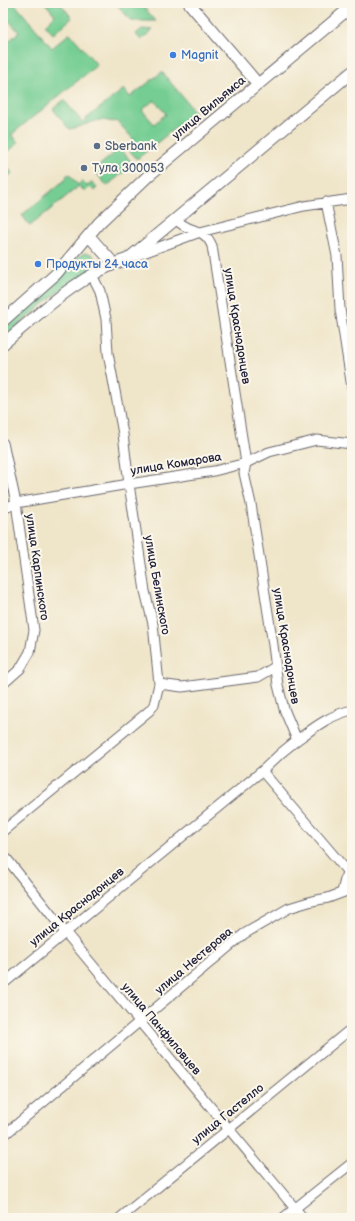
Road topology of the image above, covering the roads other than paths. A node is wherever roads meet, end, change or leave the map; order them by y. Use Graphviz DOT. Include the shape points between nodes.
graph roads {
  1 [pos="190,3"];
  2 [pos="352,6"];
  3 [pos="352,72"];
  4 [pos="258,84"];
  5 [pos="352,199"];
  6 [pos="326,202"];
  7 [pos="176,219"];
  8 [pos="200,232"];
  9 [pos="89,236"];
  10 [pos="128,259"];
  11 [pos="113,263"];
  12 [pos="92,275"];
  13 [pos="3,321"];
  14 [pos="3,344"];
  15 [pos="352,388"];
  16 [pos="3,443"];
  17 [pos="352,444"];
  18 [pos="246,463"];
  19 [pos="128,484"];
  20 [pos="16,503"];
  21 [pos="3,509"];
  22 [pos="275,667"];
  23 [pos="3,684"];
  24 [pos="159,684"];
  25 [pos="352,710"];
  26 [pos="297,740"];
  27 [pos="262,771"];
  28 [pos="3,831"];
  29 [pos="3,854"];
  30 [pos="352,889"];
  31 [pos="342,892"];
  32 [pos="65,932"];
  33 [pos="3,984"];
  34 [pos="140,1023"];
  35 [pos="352,1028"];
  36 [pos="229,1129"];
  37 [pos="3,1136"];
  38 [pos="352,1163"];
  39 [pos="295,1209"];
  40 [pos="120,1218"];
  41 [pos="283,1218"];
  42 [pos="303,1218"];
  1 -- 4 [label="street"];
  2 -- 4 [label="street, улица Вильямса"];
  3 -- 7 [label="street"];
  4 -- 9 [label="street, улица Вильямса" via="148,176"];
  5 -- 6 [label="street"];
  6 -- 8 [label="street"];
  6 -- 15 [label="street" via="337,256 340,309"];
  7 -- 8 [label="street" via="182,226"];
  7 -- 10 [label="street"];
  8 -- 10 [label="street"];
  8 -- 18 [label="street, улица Краснодонцев" via="208,238 212,246"];
  9 -- 11 [label="street"];
  9 -- 13 [label="street, улица Вильямса" via="56,274"];
  10 -- 11 [label="street"];
  11 -- 12 [label="street"];
  12 -- 14 [label="street" via="61,296"];
  12 -- 19 [label="street, улица Белинского" via="100,291 106,319 108,353 123,434"];
  16 -- 20 [label="street, улица Карпинского"];
  17 -- 18 [label="street, улица Комарова" via="317,440 269,452"];
  18 -- 19 [label="street, улица Комарова" via="214,471"];
  18 -- 22 [label="street, улица Краснодонцев" via="244,473 251,504"];
  19 -- 20 [label="street, улица Комарова"];
  19 -- 24 [label="street, улица Белинского" via="145,591 153,624"];
  20 -- 21 [label="street, улица Комарова"];
  20 -- 23 [label="street, улица Карпинского" via="34,630 30,652 20,669"];
  22 -- 24 [label="street" via="258,677 182,687"];
  22 -- 26 [label="street, улица Краснодонцев" via="284,709"];
  24 -- 28 [label="street, улица Белинского" via="154,705 149,711"];
  25 -- 26 [label="street" via="325,719"];
  26 -- 27 [label="street, улица Краснодонцев"];
  27 -- 31 [label="street" via="347,871"];
  27 -- 32 [label="street, улица Краснодонцев"];
  29 -- 32 [label="street, улица Панфиловцев"];
  30 -- 31 [label="street, улица Нестерова"];
  31 -- 34 [label="street, улица Нестерова" via="289,908 244,934"];
  32 -- 33 [label="street, улица Краснодонцев"];
  32 -- 34 [label="street, улица Панфиловцев"];
  34 -- 36 [label="street, улица Панфиловцев"];
  34 -- 37 [label="street, улица Нестерова"];
  35 -- 36 [label="street, улица Гастелло"];
  36 -- 39 [label="street, улица Панфиловцев"];
  36 -- 40 [label="street, улица Гастелло"];
  38 -- 39 [label="street"];
  39 -- 41 [label="street"];
  39 -- 42 [label="street, улица Панфиловцев"];
}
